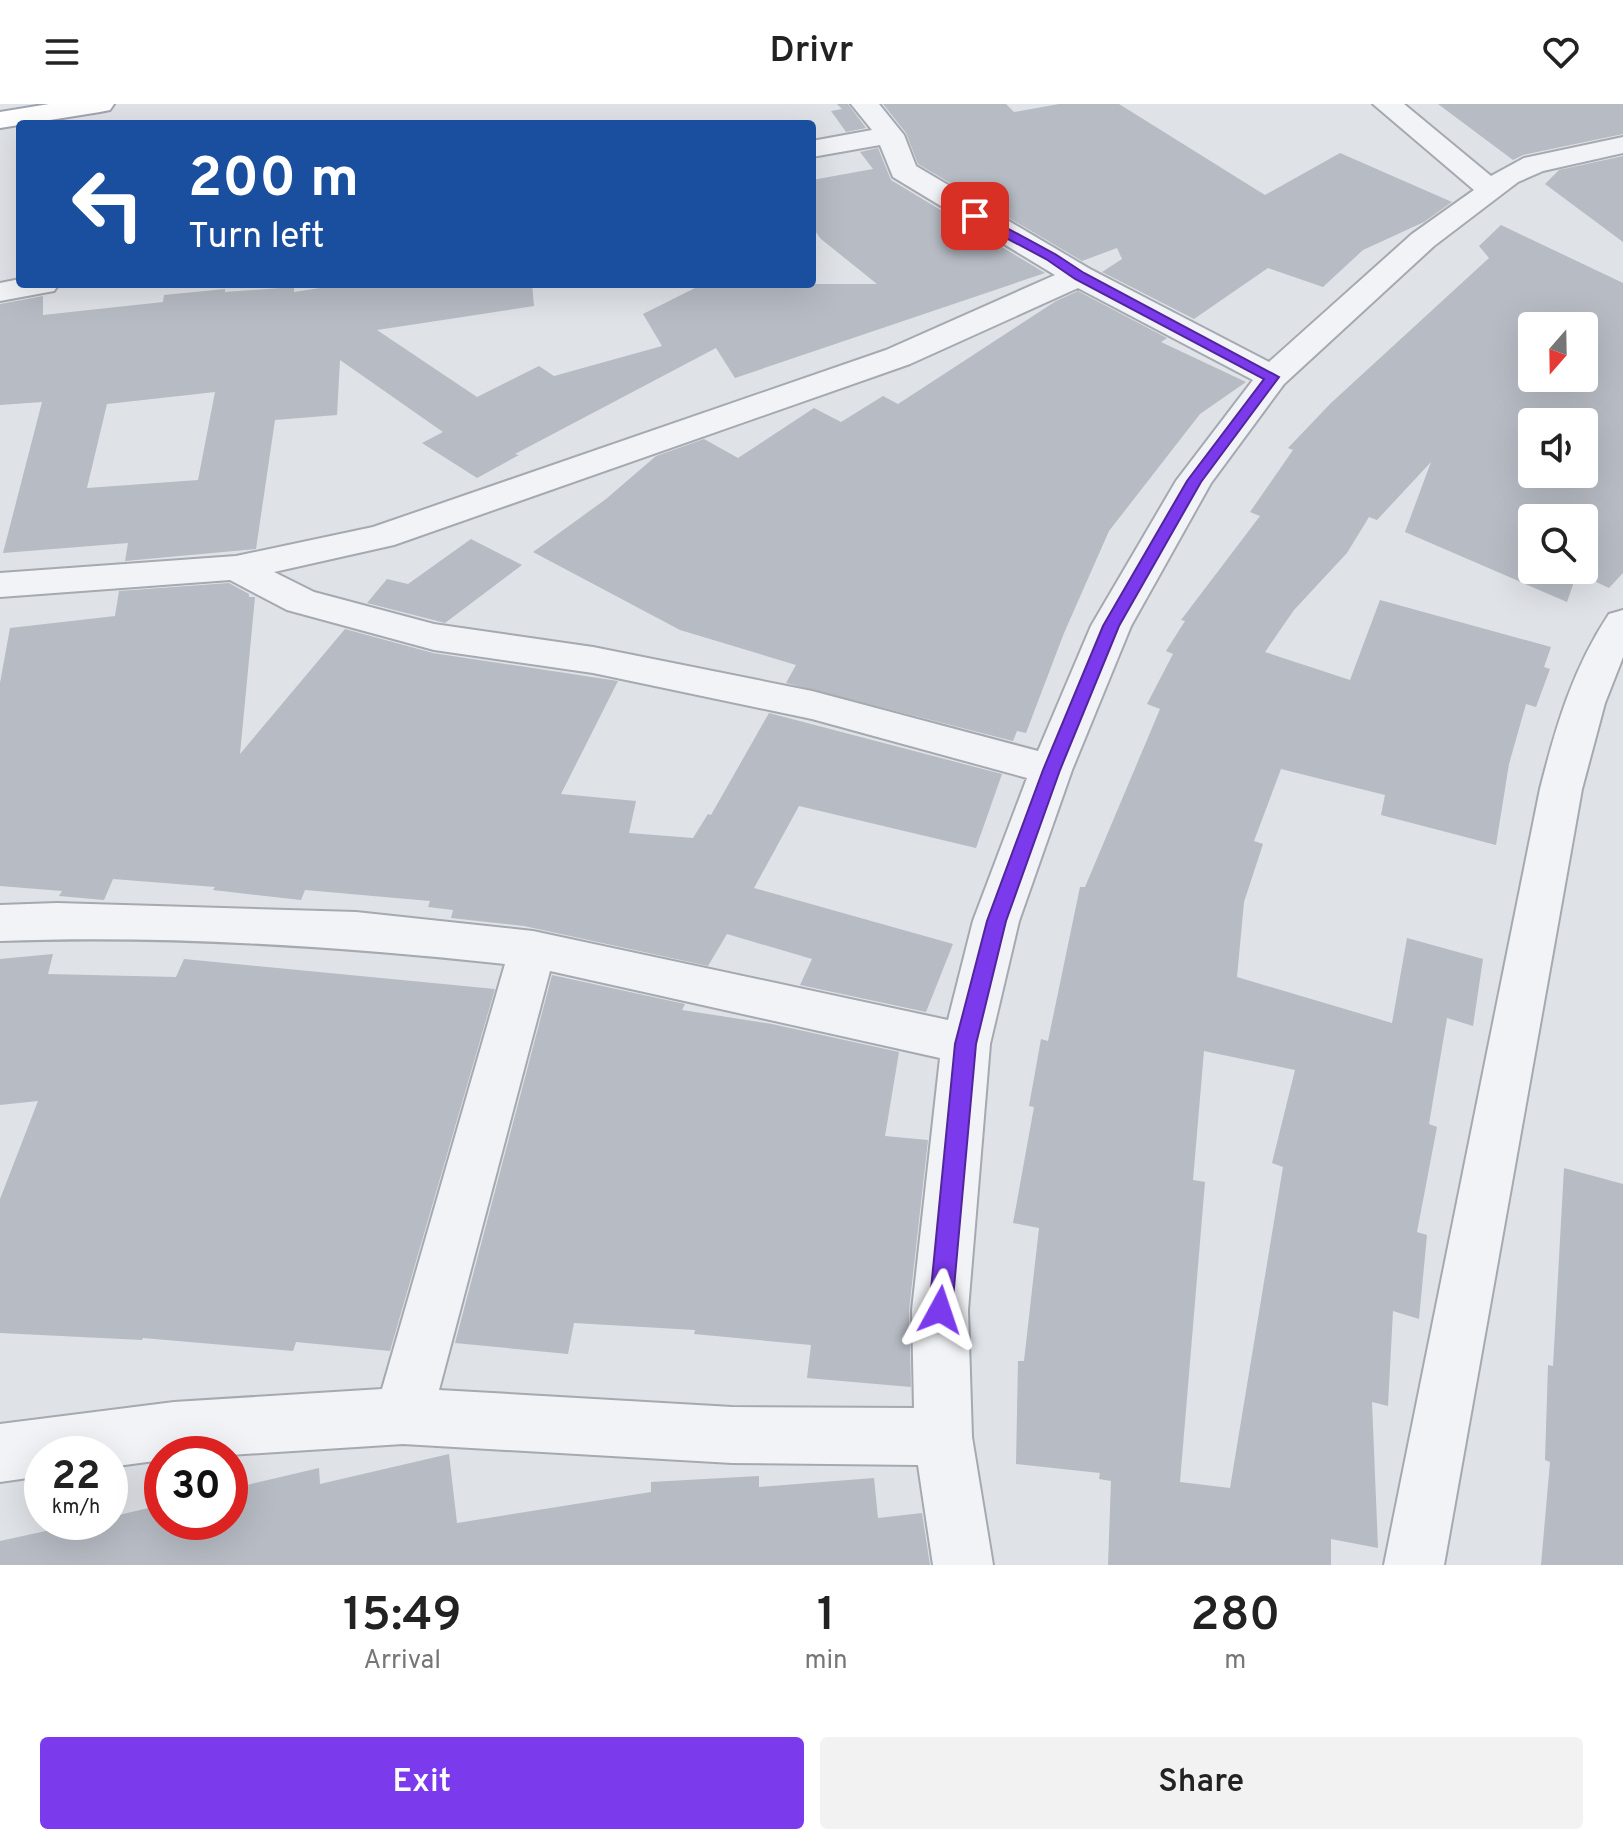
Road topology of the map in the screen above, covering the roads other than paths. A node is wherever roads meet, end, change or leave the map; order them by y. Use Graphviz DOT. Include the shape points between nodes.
graph roads {
  1 [pos="100,104"];
  2 [pos="865,104"];
  3 [pos="1387,104"];
  4 [pos="0,120"];
  5 [pos="890,135"];
  6 [pos="1623,145"];
  7 [pos="816,148"];
  8 [pos="1492,191"];
  9 [pos="1079,276"];
  10 [pos="22,288"];
  11 [pos="0,292"];
  12 [pos="1272,377"];
  13 [pos="236,568"];
  14 [pos="0,585"];
  15 [pos="1623,623"];
  16 [pos="1051,770"];
  17 [pos="0,923"];
  18 [pos="533,949"];
  19 [pos="966,1044"];
  20 [pos="403,1416"];
  21 [pos="943,1437"];
  22 [pos="0,1453"];
  23 [pos="963,1565"];
  24 [pos="1414,1565"];
  1 -- 4 [label="main road"];
  2 -- 5 [label="street"];
  3 -- 8 [label="street"];
  5 -- 7 [label="street"];
  5 -- 9 [label="street" via="903,171"];
  6 -- 8 [label="street" via="1534,164"];
  8 -- 12 [label="street" via="1423,240"];
  9 -- 12 [label="street"];
  9 -- 13 [label="street" via="898,357 444,517 381,537"];
  10 -- 11 [label="street"];
  12 -- 16 [label="street" via="1194,481 1119,613"];
  13 -- 14 [label="street"];
  13 -- 16 [label="street" via="301,601 434,637 593,660 812,705"];
  15 -- 24 [label="street" via="1581,708 1561,789"];
  16 -- 19 [label="street" via="996,921"];
  17 -- 18 [label="street" via="356,930"];
  18 -- 19 [label="street"];
  18 -- 20 [label="street"];
  19 -- 21 [label="street" via="940,1310"];
  20 -- 21 [label="street" via="732,1435"];
  20 -- 22 [label="street" via="174,1430"];
  21 -- 23 [label="street"];
}
